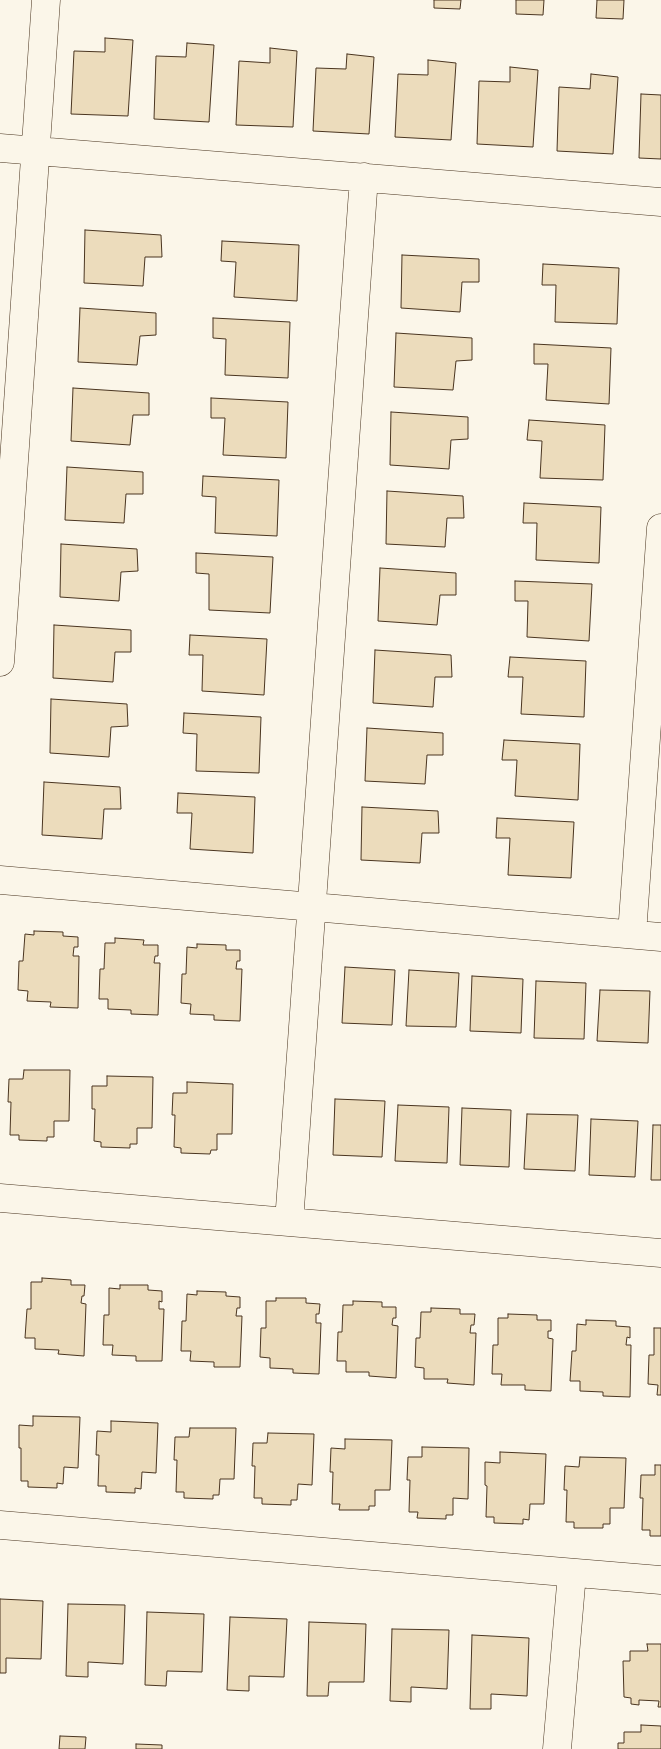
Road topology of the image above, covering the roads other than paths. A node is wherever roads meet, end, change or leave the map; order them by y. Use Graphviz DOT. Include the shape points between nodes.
graph roads {
  1 [pos="46,0"];
  2 [pos="0,148"];
  3 [pos="35,151"];
  4 [pos="364,177"];
  5 [pos="661,202"];
  6 [pos="661,528"];
  7 [pos="0,662"];
  8 [pos="0,880"];
  9 [pos="312,907"];
  10 [pos="632,934"];
  11 [pos="661,937"];
  12 [pos="0,1198"];
  13 [pos="289,1222"];
  14 [pos="661,1253"];
  15 [pos="0,1525"];
  16 [pos="572,1573"];
  17 [pos="661,1580"];
  18 [pos="557,1749"];
  1 -- 3 [label="street"];
  2 -- 3 [label="street"];
  3 -- 4 [label="street"];
  3 -- 7 [label="street"];
  4 -- 5 [label="street"];
  4 -- 9 [label="street"];
  6 -- 10 [label="street"];
  8 -- 9 [label="street"];
  9 -- 10 [label="street"];
  9 -- 13 [label="street"];
  10 -- 11 [label="street"];
  12 -- 13 [label="street"];
  13 -- 14 [label="street"];
  15 -- 16 [label="street"];
  16 -- 17 [label="street"];
  16 -- 18 [label="street"];
}
